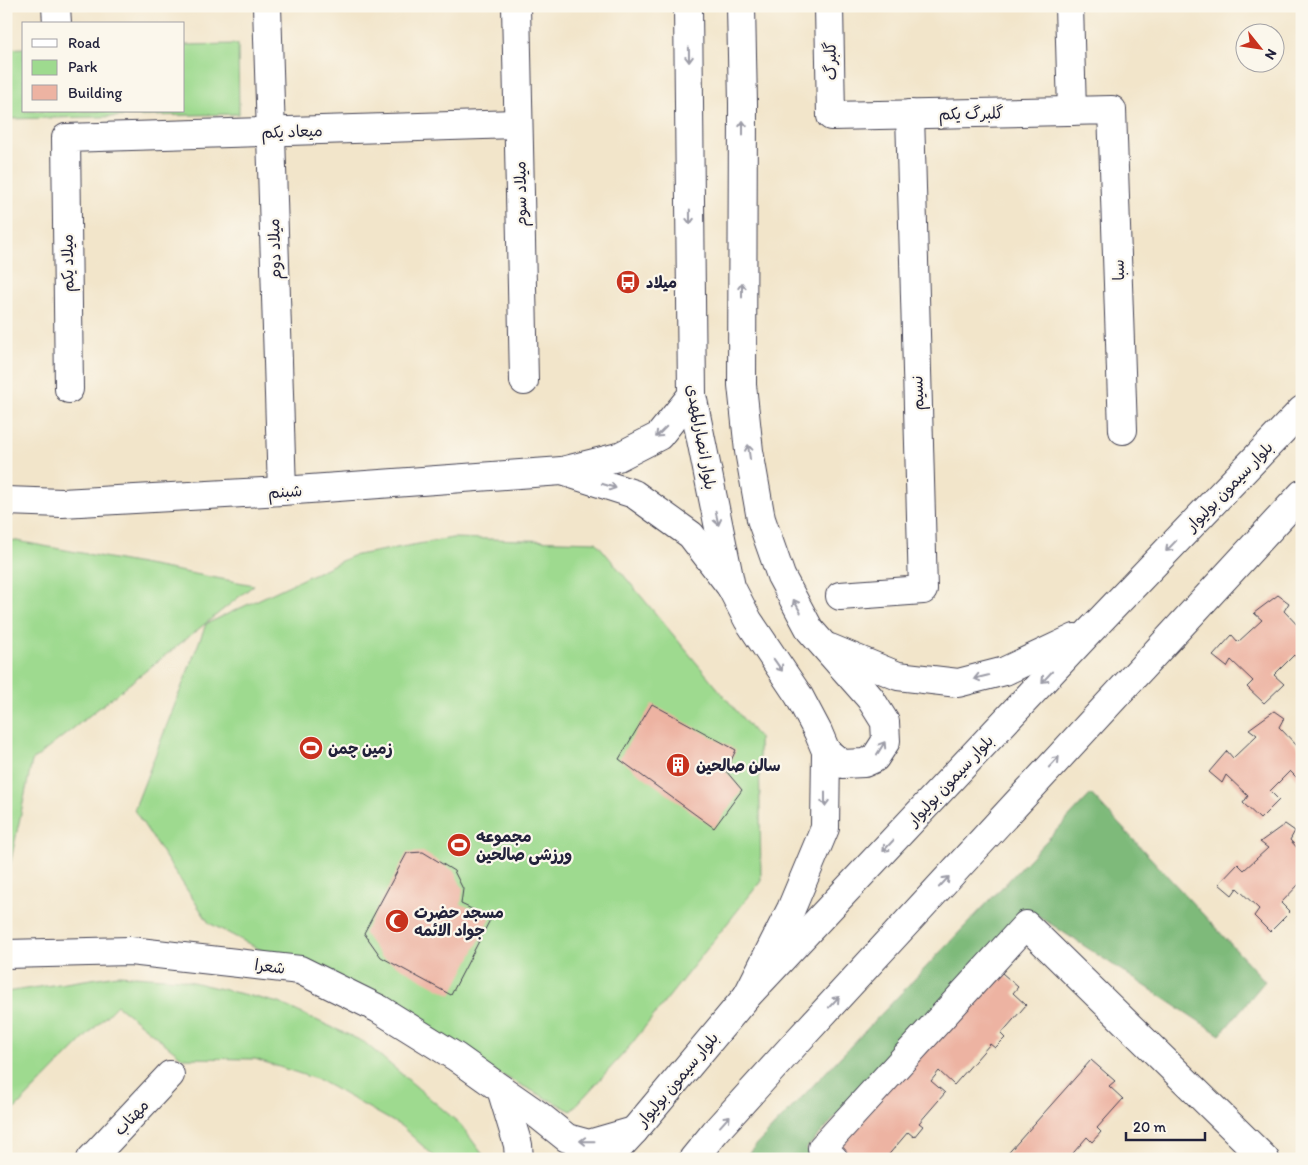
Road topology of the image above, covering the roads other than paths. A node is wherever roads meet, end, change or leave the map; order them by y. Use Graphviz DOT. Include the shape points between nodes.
graph roads {
  1 [pos="56,6"];
  2 [pos="267,6"];
  3 [pos="516,6"];
  4 [pos="688,6"];
  5 [pos="741,6"];
  6 [pos="829,6"];
  7 [pos="1069,6"];
  8 [pos="57,22"];
  9 [pos="1112,110"];
  10 [pos="1072,111"];
  11 [pos="910,114"];
  12 [pos="831,116"];
  13 [pos="518,124"];
  14 [pos="270,132"];
  15 [pos="66,138"];
  16 [pos="524,381"];
  17 [pos="69,388"];
  18 [pos="692,395"];
  19 [pos="1302,410"];
  20 [pos="1123,430"];
  21 [pos="562,471"];
  22 [pos="282,491"];
  23 [pos="1302,494"];
  24 [pos="6,501"];
  25 [pos="731,586"];
  26 [pos="840,596"];
  27 [pos="1090,631"];
  28 [pos="825,646"];
  29 [pos="826,750"];
  30 [pos="6,954"];
  31 [pos="747,996"];
  32 [pos="170,1075"];
  33 [pos="501,1089"];
  34 [pos="634,1131"];
  35 [pos="91,1159"];
  36 [pos="519,1159"];
  37 [pos="608,1159"];
  38 [pos="693,1159"];
  39 [pos="834,1159"];
  40 [pos="1265,1159"];
  1 -- 8 [label="street"];
  2 -- 14 [label="street, میلاد دوم"];
  3 -- 13 [label="street, میلاد سوم"];
  4 -- 18 [label="street, بلوار انصارالمهدی, one-way"];
  28 -- 5 [label="street, one-way" via="810,630 781,576 761,519 749,451 742,385"];
  6 -- 12 [label="street, گلبرگ"];
  7 -- 10 [label="street"];
  9 -- 10 [label="street, گلبرگ یکم"];
  9 -- 20 [label="street, سبا"];
  10 -- 11 [label="street, گلبرگ یکم"];
  11 -- 12 [label="street, گلبرگ یکم"];
  11 -- 26 [label="street, نسیم" via="922,590"];
  13 -- 14 [label="street, میعاد یکم"];
  13 -- 16 [label="street, میلاد سوم"];
  14 -- 15 [label="street, میعاد یکم"];
  14 -- 22 [label="street, میلاد دوم"];
  15 -- 17 [label="street, میلاد یکم"];
  18 -- 21 [label="street, one-way" via="659,436 618,456"];
  18 -- 25 [label="street, بلوار انصارالمهدی, one-way"];
  19 -- 27 [label="street, بلوار سیمون بولیوار, one-way"];
  21 -- 22 [label="street, شبنم"];
  21 -- 25 [label="street, one-way" via="634,494 691,534"];
  22 -- 24 [label="street, شبنم" via="62,503"];
  38 -- 23 [label="street, one-way" via="793,1046"];
  25 -- 29 [label="street, بلوار انصارالمهدی, one-way" via="748,620 799,696"];
  27 -- 28 [label="street, one-way" via="1005,672 958,683 898,676"];
  27 -- 31 [label="street, بلوار سیمون بولیوار, one-way"];
  29 -- 28 [label="street, one-way" via="842,764 864,763 875,758 886,741 885,722 878,710"];
  29 -- 31 [label="street, one-way" via="825,828 792,908"];
  30 -- 33 [label="street, شعرا" via="130,951 300,970 379,1009"];
  31 -- 34 [label="street, بلوار سیمون بولیوار"];
  32 -- 35 [label="street, مهتاب"];
  34 -- 33 [label="street, شعرا, one-way" via="589,1144 567,1138"];
  33 -- 36 [label="street" via="518,1145"];
  34 -- 37 [label="street, بلوار سیمون بولیوار"];
  39 -- 40 [label="street" via="822,1148 1026,925"];
}
